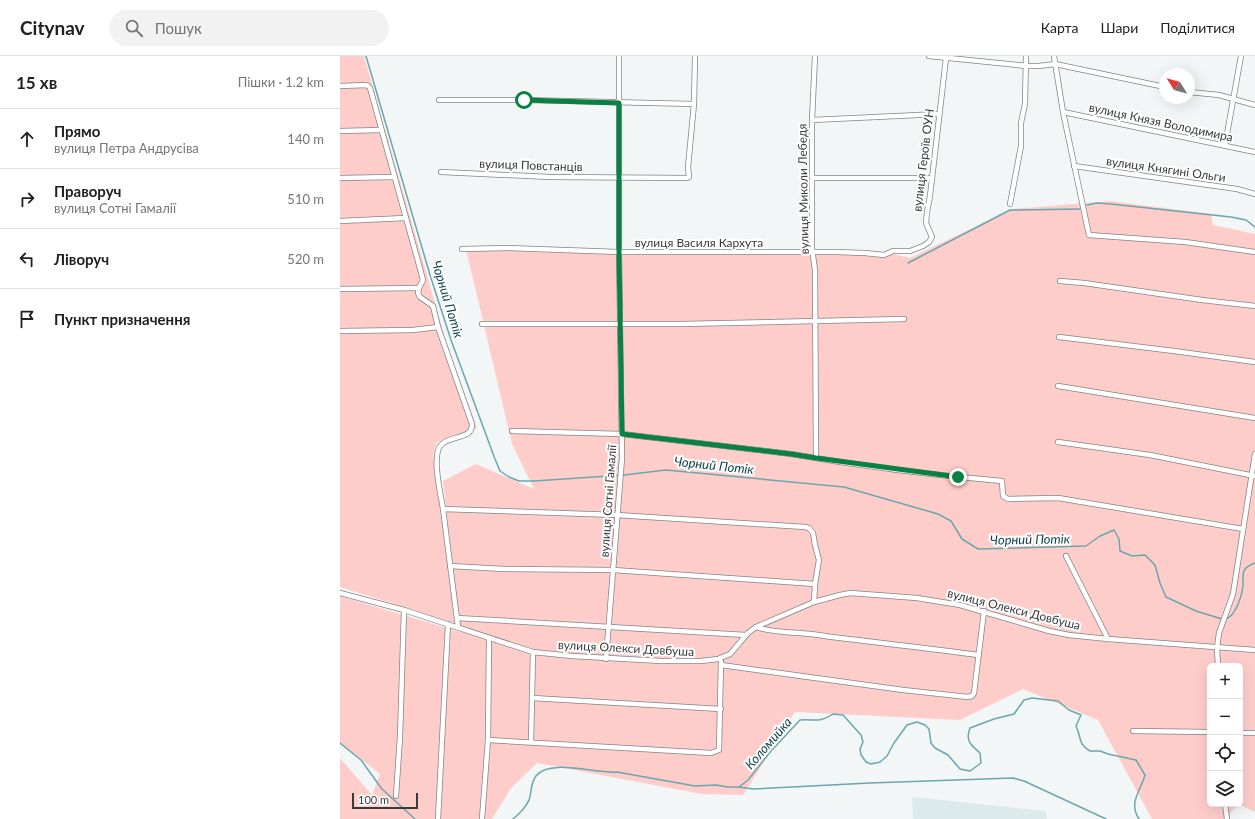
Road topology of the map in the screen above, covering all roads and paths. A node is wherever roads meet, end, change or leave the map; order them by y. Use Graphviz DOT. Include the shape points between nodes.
graph roads {
  1 [pos="619,56"];
  2 [pos="695,56"];
  3 [pos="815,56"];
  4 [pos="929,56"];
  5 [pos="1026,56"];
  6 [pos="1054,56"];
  7 [pos="1241,56"];
  8 [pos="946,58"];
  9 [pos="1055,64"];
  10 [pos="1027,66"];
  11 [pos="340,86"];
  12 [pos="1159,86"];
  13 [pos="1195,93"];
  14 [pos="1234,99"];
  15 [pos="439,100"];
  16 [pos="619,103"];
  17 [pos="694,104"];
  18 [pos="1255,105"];
  19 [pos="1063,112"];
  20 [pos="940,114"];
  21 [pos="812,120"];
  22 [pos="340,130"];
  23 [pos="381,130"];
  24 [pos="1225,145"];
  25 [pos="1255,152"];
  26 [pos="1074,166"];
  27 [pos="441,172"];
  28 [pos="395,177"];
  29 [pos="620,177"];
  30 [pos="340,178"];
  31 [pos="813,178"];
  32 [pos="932,178"];
  33 [pos="1255,194"];
  34 [pos="1010,204"];
  35 [pos="406,218"];
  36 [pos="340,221"];
  37 [pos="462,249"];
  38 [pos="910,251"];
  39 [pos="619,252"];
  40 [pos="812,252"];
  41 [pos="1255,252"];
  42 [pos="1060,280"];
  43 [pos="419,288"];
  44 [pos="340,289"];
  45 [pos="1255,306"];
  46 [pos="904,319"];
  47 [pos="815,321"];
  48 [pos="482,324"];
  49 [pos="620,324"];
  50 [pos="438,327"];
  51 [pos="340,331"];
  52 [pos="1059,336"];
  53 [pos="1255,362"];
  54 [pos="1058,386"];
  55 [pos="1255,418"];
  56 [pos="512,430"];
  57 [pos="622,434"];
  58 [pos="1058,442"];
  59 [pos="1255,454"];
  60 [pos="816,458"];
  61 [pos="1253,475"];
  62 [pos="443,509"];
  63 [pos="617,515"];
  64 [pos="1243,529"];
  65 [pos="1066,556"];
  66 [pos="450,566"];
  67 [pos="613,570"];
  68 [pos="815,584"];
  69 [pos="340,593"];
  70 [pos="814,602"];
  71 [pos="404,610"];
  72 [pos="984,611"];
  73 [pos="457,618"];
  74 [pos="448,624"];
  75 [pos="608,626"];
  76 [pos="756,626"];
  77 [pos="458,627"];
  78 [pos="746,635"];
  79 [pos="489,638"];
  80 [pos="1108,639"];
  81 [pos="1218,648"];
  82 [pos="1255,650"];
  83 [pos="533,652"];
  84 [pos="978,655"];
  85 [pos="721,658"];
  86 [pos="606,659"];
  87 [pos="1218,663"];
  88 [pos="721,665"];
  89 [pos="532,698"];
  90 [pos="721,709"];
  91 [pos="1133,731"];
  92 [pos="1207,732"];
  93 [pos="1243,733"];
  94 [pos="1255,733"];
  95 [pos="488,740"];
  96 [pos="531,742"];
  97 [pos="396,796"];
  98 [pos="1225,807"];
  99 [pos="438,819"];
  100 [pos="482,819"];
  101 [pos="1227,819"];
  1 -- 16 [label="street, вулиця Сотні Гамалії"];
  2 -- 17 [label="street"];
  3 -- 21 [label="street, вулиця Миколи Лебедя"];
  4 -- 8 [label="street"];
  5 -- 10 [label="street"];
  6 -- 9 [label="street"];
  7 -- 14 [label="street"];
  8 -- 10 [label="street"];
  8 -- 20 [label="street, вулиця Героїв ОУН"];
  9 -- 10 [label="street"];
  9 -- 12 [label="street"];
  9 -- 19 [label="street"];
  10 -- 34 [label="street" via="1021,146"];
  11 -- 23 [label="street" via="370,86"];
  13 -- 14 [label="street"];
  14 -- 18 [label="street"];
  14 -- 24 [label="street"];
  15 -- 16 [label="street"];
  16 -- 17 [label="street"];
  16 -- 29 [label="street, вулиця Сотні Гамалії"];
  17 -- 29 [label="street, вулиця Повстанців" via="688,167 690,177"];
  19 -- 24 [label="street, вулиця Князя Володимира"];
  19 -- 26 [label="street"];
  20 -- 21 [label="street"];
  20 -- 32 [label="street, вулиця Героїв ОУН"];
  21 -- 31 [label="street, вулиця Миколи Лебедя"];
  22 -- 23 [label="street"];
  23 -- 28 [label="street"];
  24 -- 25 [label="street, вулиця Князя Володимира"];
  26 -- 33 [label="street, вулиця Княгині Ольги" via="1237,189"];
  26 -- 41 [label="street" via="1089,235 1185,242"];
  27 -- 29 [label="street, вулиця Повстанців"];
  28 -- 30 [label="street"];
  28 -- 35 [label="street"];
  29 -- 39 [label="street, вулиця Сотні Гамалії"];
  31 -- 32 [label="street"];
  31 -- 40 [label="street, вулиця Миколи Лебедя"];
  32 -- 38 [label="street, вулиця Героїв ОУН" via="926,221 932,235 931,239 927,244"];
  35 -- 36 [label="street"];
  35 -- 43 [label="street" via="423,280"];
  37 -- 39 [label="street, вулиця Василя Кархута"];
  38 -- 40 [label="street, вулиця Василя Кархута" via="893,251 884,255"];
  39 -- 40 [label="street, вулиця Василя Кархута"];
  39 -- 49 [label="street, вулиця Сотні Гамалії"];
  40 -- 47 [label="street, вулиця Миколи Лебедя" via="815,270"];
  42 -- 45 [label="street"];
  43 -- 44 [label="street"];
  43 -- 50 [label="street" via="420,297 433,306"];
  46 -- 47 [label="street"];
  47 -- 49 [label="street"];
  47 -- 60 [label="street, вулиця Миколи Лебедя"];
  48 -- 49 [label="street"];
  49 -- 57 [label="street, вулиця Сотні Гамалії"];
  50 -- 51 [label="street"];
  50 -- 62 [label="street" via="472,427 469,434 444,441 438,449 436,460"];
  52 -- 53 [label="street"];
  54 -- 55 [label="street"];
  56 -- 57 [label="street"];
  57 -- 60 [label="street"];
  57 -- 63 [label="street, вулиця Сотні Гамалії"];
  58 -- 61 [label="street" via="1150,455"];
  59 -- 61 [label="street"];
  60 -- 64 [label="street" via="1002,481 1003,496 1008,499 1058,498"];
  61 -- 64 [label="street"];
  62 -- 63 [label="street"];
  62 -- 66 [label="street"];
  63 -- 67 [label="street, вулиця Сотні Гамалії"];
  63 -- 68 [label="street" via="809,528 813,533 819,560"];
  64 -- 81 [label="street" via="1233,594 1222,623"];
  65 -- 80 [label="street"];
  66 -- 67 [label="street"];
  66 -- 73 [label="street"];
  67 -- 68 [label="street"];
  67 -- 75 [label="street, вулиця Сотні Гамалії"];
  68 -- 70 [label="street"];
  69 -- 71 [label="street, вулиця Олекси Довбуша"];
  70 -- 72 [label="street, вулиця Олекси Довбуша" via="854,593 917,598"];
  70 -- 76 [label="street, вулиця Олекси Довбуша"];
  71 -- 74 [label="street, вулиця Олекси Довбуша"];
  71 -- 97 [label="street"];
  72 -- 80 [label="street, вулиця Олекси Довбуша" via="1059,633"];
  72 -- 84 [label="street"];
  73 -- 75 [label="street"];
  73 -- 77 [label="street"];
  74 -- 77 [label="street, вулиця Олекси Довбуша"];
  74 -- 99 [label="street"];
  75 -- 78 [label="street"];
  75 -- 86 [label="street, вулиця Сотні Гамалії"];
  76 -- 78 [label="street, вулиця Олекси Довбуша"];
  76 -- 84 [label="street"];
  77 -- 79 [label="street, вулиця Олекси Довбуша"];
  78 -- 85 [label="street, вулиця Олекси Довбуша" via="734,650"];
  79 -- 83 [label="street, вулиця Олекси Довбуша"];
  79 -- 95 [label="street"];
  80 -- 81 [label="street, вулиця Олекси Довбуша"];
  81 -- 82 [label="street, вулиця Олекси Довбуша"];
  81 -- 87 [label="street"];
  83 -- 86 [label="street, вулиця Олекси Довбуша"];
  83 -- 89 [label="street"];
  84 -- 88 [label="street" via="974,693 968,697"];
  85 -- 86 [label="street, вулиця Олекси Довбуша" via="661,662"];
  85 -- 88 [label="street"];
  88 -- 90 [label="street"];
  89 -- 90 [label="street"];
  89 -- 96 [label="street"];
  90 -- 96 [label="street" via="719,750 711,753"];
  91 -- 92 [label="street"];
  93 -- 94 [label="street"];
  95 -- 96 [label="street"];
  95 -- 100 [label="street"];
  98 -- 101 [label="street"];
}
